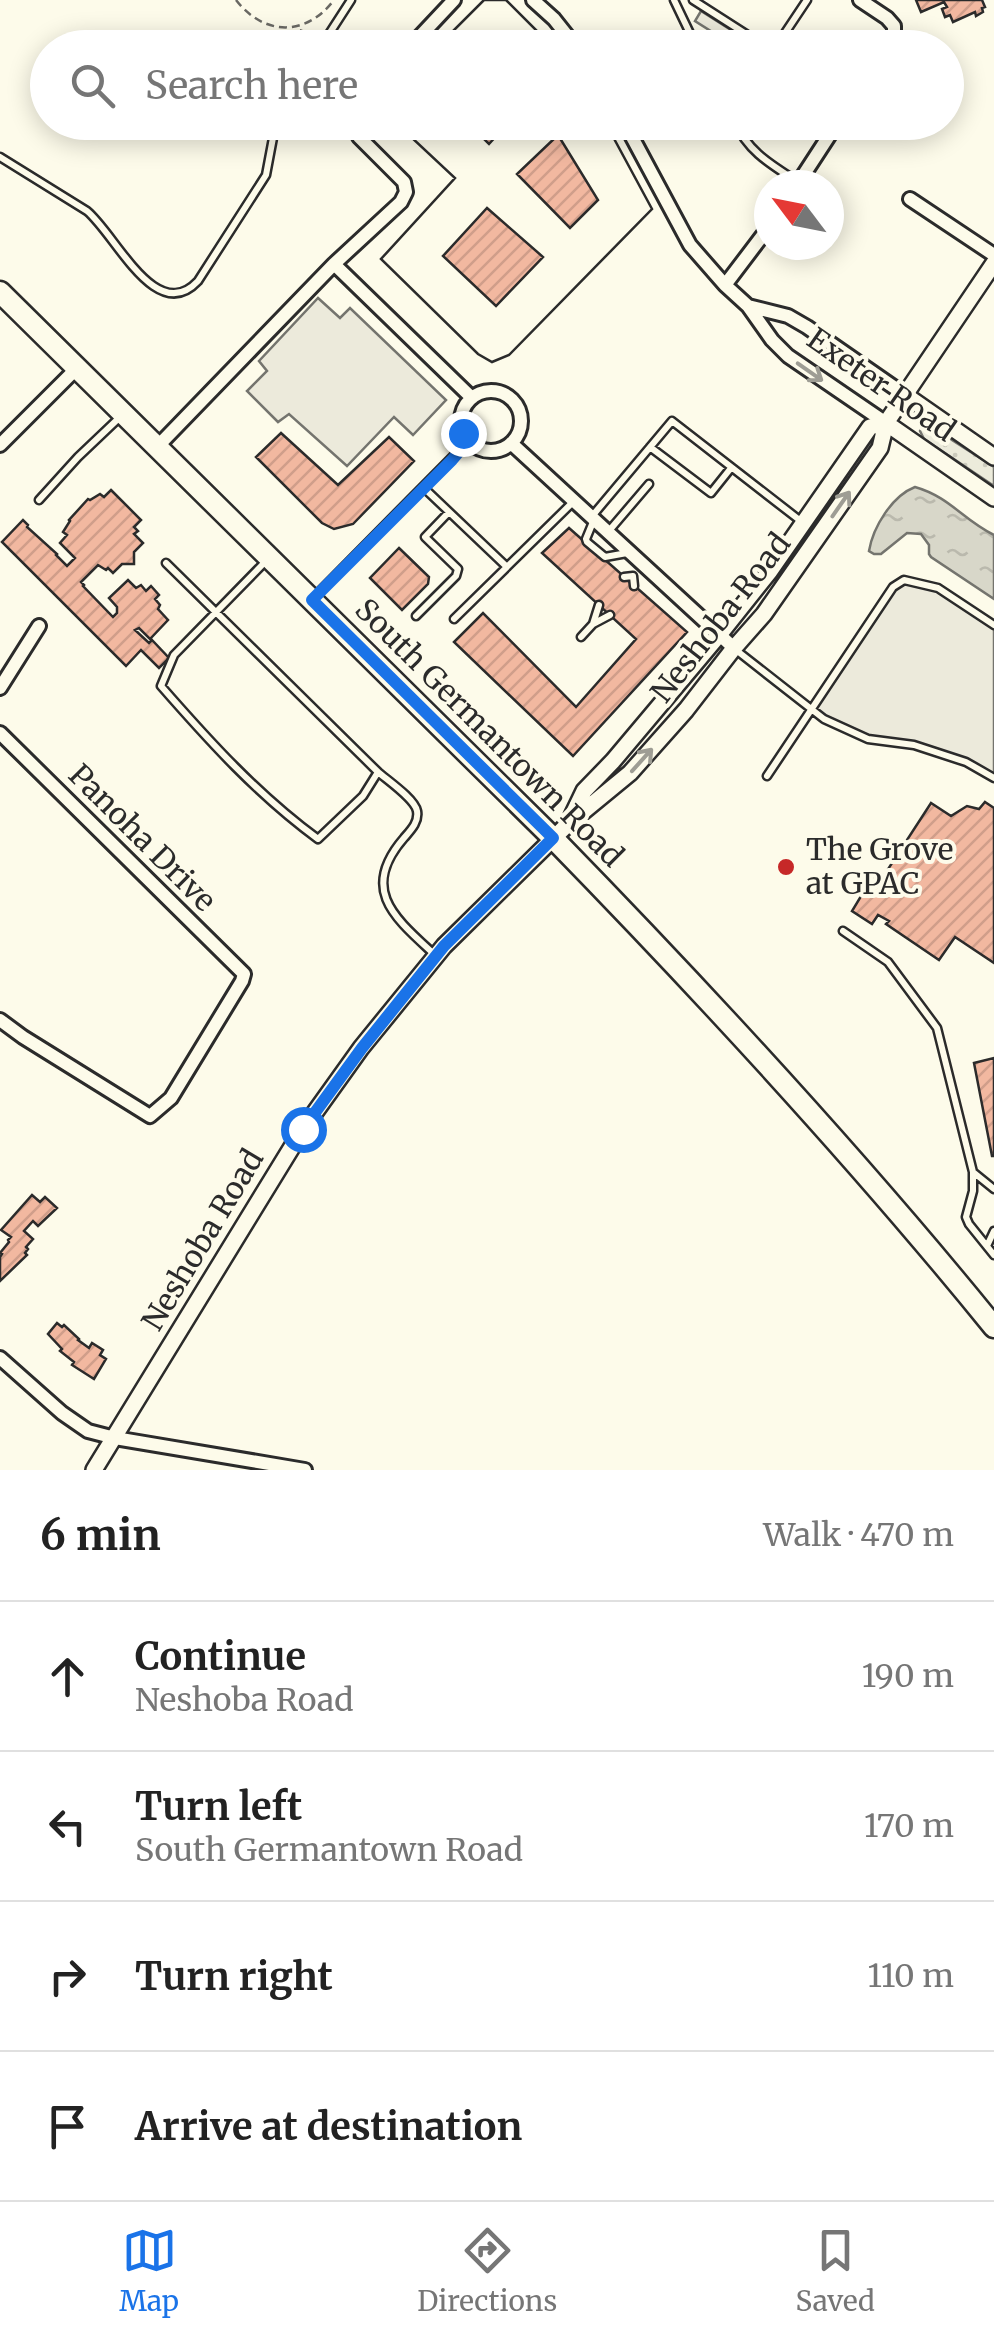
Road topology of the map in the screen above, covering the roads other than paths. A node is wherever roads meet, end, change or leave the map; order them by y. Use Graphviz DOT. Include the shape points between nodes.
graph roads {
  1 [pos="351,0"];
  2 [pos="454,0"];
  3 [pos="534,0"];
  4 [pos="674,0"];
  5 [pos="694,0"];
  6 [pos="807,0"];
  7 [pos="860,0"];
  8 [pos="332,30"];
  9 [pos="426,30"];
  10 [pos="563,30"];
  11 [pos="688,30"];
  12 [pos="743,30"];
  13 [pos="785,30"];
  14 [pos="894,30"];
  15 [pos="273,140"];
  16 [pos="361,140"];
  17 [pos="634,140"];
  18 [pos="744,140"];
  19 [pos="826,140"];
  20 [pos="0,156"];
  21 [pos="777,170"];
  22 [pos="806,170"];
  23 [pos="910,199"];
  24 [pos="754,247"];
  25 [pos="994,254"];
  26 [pos="994,263"];
  27 [pos="334,264"];
  28 [pos="725,285"];
  29 [pos="0,292"];
  30 [pos="748,306"];
  31 [pos="77,368"];
  32 [pos="906,395"];
  33 [pos="472,398"];
  34 [pos="124,414"];
  35 [pos="886,423"];
  36 [pos="468,441"];
  37 [pos="511,444"];
  38 [pos="0,445"];
  39 [pos="157,446"];
  40 [pos="650,447"];
  41 [pos="994,457"];
  42 [pos="732,468"];
  43 [pos="649,484"];
  44 [pos="424,488"];
  45 [pos="994,498"];
  46 [pos="40,500"];
  47 [pos="573,502"];
  48 [pos="449,512"];
  49 [pos="592,519"];
  50 [pos="803,523"];
  51 [pos="607,533"];
  52 [pos="628,553"];
  53 [pos="269,557"];
  54 [pos="166,562"];
  55 [pos="507,567"];
  56 [pos="638,571"];
  57 [pos="624,576"];
  58 [pos="634,586"];
  59 [pos="312,600"];
  60 [pos="599,605"];
  61 [pos="216,612"];
  62 [pos="610,615"];
  63 [pos="416,616"];
  64 [pos="454,619"];
  65 [pos="593,624"];
  66 [pos="994,625"];
  67 [pos="39,626"];
  68 [pos="720,635"];
  69 [pos="580,638"];
  70 [pos="734,648"];
  71 [pos="0,688"];
  72 [pos="811,709"];
  73 [pos="0,734"];
  74 [pos="378,772"];
  75 [pos="992,774"];
  76 [pos="767,776"];
  77 [pos="561,831"];
  78 [pos="842,932"];
  79 [pos="436,956"];
  80 [pos="0,1020"];
  81 [pos="973,1172"];
  82 [pos="994,1189"];
  83 [pos="994,1231"];
  84 [pos="987,1246"];
  85 [pos="994,1255"];
  86 [pos="994,1328"];
  87 [pos="0,1358"];
  88 [pos="114,1438"];
  89 [pos="94,1470"];
  90 [pos="305,1470"];
  1 -- 8 [label="lane"];
  2 -- 9 [label="street"];
  3 -- 10 [label="street"];
  4 -- 11 [label="lane"];
  5 -- 12 [label="lane"];
  6 -- 13 [label="lane"];
  7 -- 14 [label="street"];
  15 -- 20 [label="lane" via="266,175 198,282 174,296 144,279 87,211"];
  16 -- 27 [label="street" via="404,182 406,192"];
  17 -- 28 [label="street, Exeter Road" via="690,244"];
  18 -- 21 [label="lane"];
  19 -- 22 [label="street"];
  23 -- 25 [label="street"];
  24 -- 28 [label="street"];
  26 -- 32 [label="street, Neshoba Road"];
  27 -- 33 [label="street"];
  27 -- 39 [label="street"];
  28 -- 30 [label="street, Exeter Road"];
  29 -- 31 [label="main road, South Germantown Road"];
  30 -- 32 [label="street, Exeter Road" via="808,327"];
  30 -- 35 [label="street, Exeter Road, one-way" via="788,356"];
  31 -- 34 [label="main road, South Germantown Road"];
  31 -- 38 [label="street"];
  32 -- 35 [label="street, Neshoba Road"];
  32 -- 41 [label="street, Exeter Road"];
  33 -- 36 [label="street" via="461,424"];
  33 -- 37 [label="street" via="487,391 512,398 521,426"];
  34 -- 39 [label="main road, South Germantown Road"];
  34 -- 46 [label="lane"];
  35 -- 45 [label="street, Exeter Road"];
  35 -- 50 [label="street, Neshoba Road" via="870,427"];
  70 -- 35 [label="street, Neshoba Road, one-way" via="880,448"];
  36 -- 37 [label="street" via="494,451"];
  36 -- 44 [label="lane"];
  37 -- 47 [label="street"];
  39 -- 53 [label="main road, South Germantown Road"];
  40 -- 42 [label="lane" via="672,421"];
  40 -- 42 [label="lane" via="712,494"];
  40 -- 49 [label="lane"];
  42 -- 50 [label="lane"];
  43 -- 51 [label="lane"];
  44 -- 48 [label="lane"];
  44 -- 59 [label="lane"];
  47 -- 49 [label="street"];
  47 -- 55 [label="lane"];
  48 -- 55 [label="lane"];
  48 -- 63 [label="lane" via="425,537 458,569 456,576"];
  49 -- 51 [label="street"];
  49 -- 52 [label="lane" via="587,542 605,557"];
  50 -- 68 [label="street, Neshoba Road"];
  51 -- 52 [label="street"];
  52 -- 56 [label="street"];
  53 -- 59 [label="main road, South Germantown Road"];
  53 -- 61 [label="lane"];
  54 -- 61 [label="lane"];
  55 -- 64 [label="lane"];
  56 -- 57 [label="lane"];
  56 -- 58 [label="lane"];
  56 -- 68 [label="street"];
  59 -- 77 [label="main road, South Germantown Road"];
  60 -- 65 [label="lane"];
  61 -- 74 [label="lane"];
  61 -- 74 [label="lane" via="174,655 161,686 228,762 318,839"];
  62 -- 65 [label="lane"];
  65 -- 69 [label="lane"];
  66 -- 72 [label="lane" via="938,588 904,580 892,586"];
  67 -- 71 [label="street"];
  68 -- 70 [label="street"];
  68 -- 77 [label="street, Neshoba Road" via="584,791"];
  70 -- 72 [label="lane"];
  77 -- 70 [label="street, Neshoba Road, one-way" via="630,772"];
  72 -- 75 [label="lane" via="868,740 914,745"];
  72 -- 76 [label="lane"];
  73 -- 80 [label="street, Panoha Drive" via="244,974 170,1098 150,1116"];
  74 -- 79 [label="lane" via="418,815 384,869 384,898"];
  77 -- 79 [label="street, Neshoba Road"];
  77 -- 86 [label="main road, South Germantown Road"];
  78 -- 81 [label="lane" via="888,962 937,1028"];
  79 -- 88 [label="street, Neshoba Road" via="303,1129"];
  81 -- 82 [label="lane"];
  81 -- 84 [label="lane" via="966,1217"];
  83 -- 84 [label="lane"];
  84 -- 85 [label="lane"];
  87 -- 88 [label="street" via="62,1413"];
  88 -- 89 [label="street, Neshoba Road"];
  88 -- 90 [label="street"];
}
